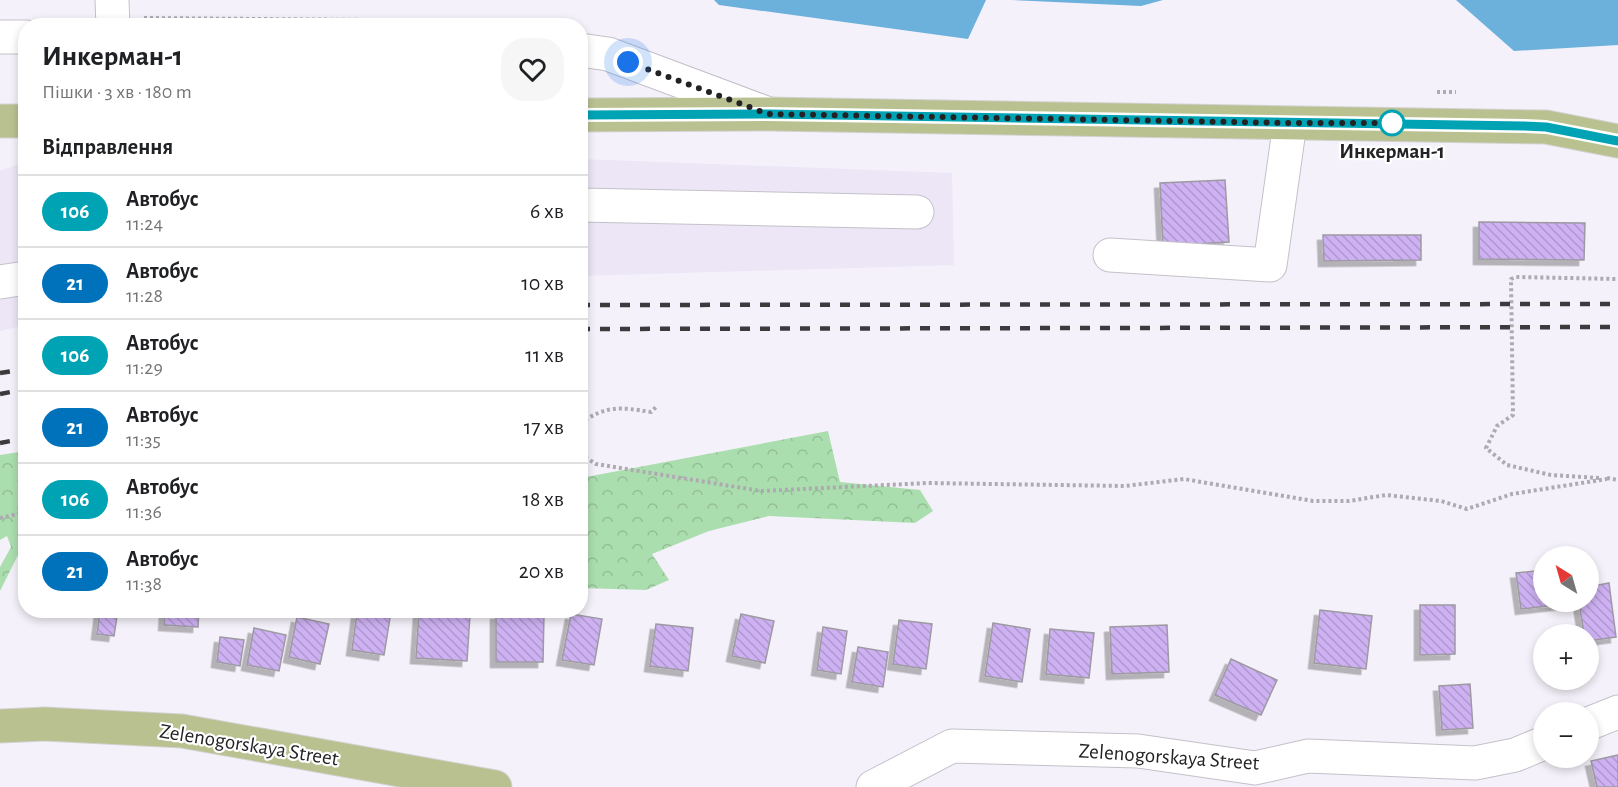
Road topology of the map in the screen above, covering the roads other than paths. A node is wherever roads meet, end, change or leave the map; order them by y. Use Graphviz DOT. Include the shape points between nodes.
graph roads {
  1 [pos="0,37"];
  2 [pos="18,37"];
  3 [pos="588,51"];
  4 [pos="768,114"];
  5 [pos="588,115"];
  6 [pos="0,121"];
  7 [pos="18,121"];
  8 [pos="1290,123"];
  9 [pos="1618,141"];
  10 [pos="588,205"];
  11 [pos="917,212"];
  12 [pos="1110,255"];
  13 [pos="18,279"];
  14 [pos="0,282"];
  15 [pos="1618,712"];
  16 [pos="1599,720"];
  17 [pos="0,726"];
  18 [pos="1533,748"];
  19 [pos="495,787"];
  20 [pos="873,787"];
  1 -- 2 [label="street"];
  3 -- 4 [label="street" via="608,54"];
  4 -- 5 [label="main road"];
  4 -- 8 [label="main road"];
  6 -- 7 [label="main road"];
  8 -- 9 [label="main road" via="1546,127"];
  8 -- 12 [label="street" via="1270,265"];
  10 -- 11 [label="street"];
  13 -- 14 [label="street"];
  15 -- 16 [label="street"];
  17 -- 19 [label="main road, Zelenogorskaya Street" via="45,724 182,731"];
  18 -- 20 [label="street, Zelenogorskaya Street" via="1475,763 1308,756 1255,768 1138,751 952,746"];
}
